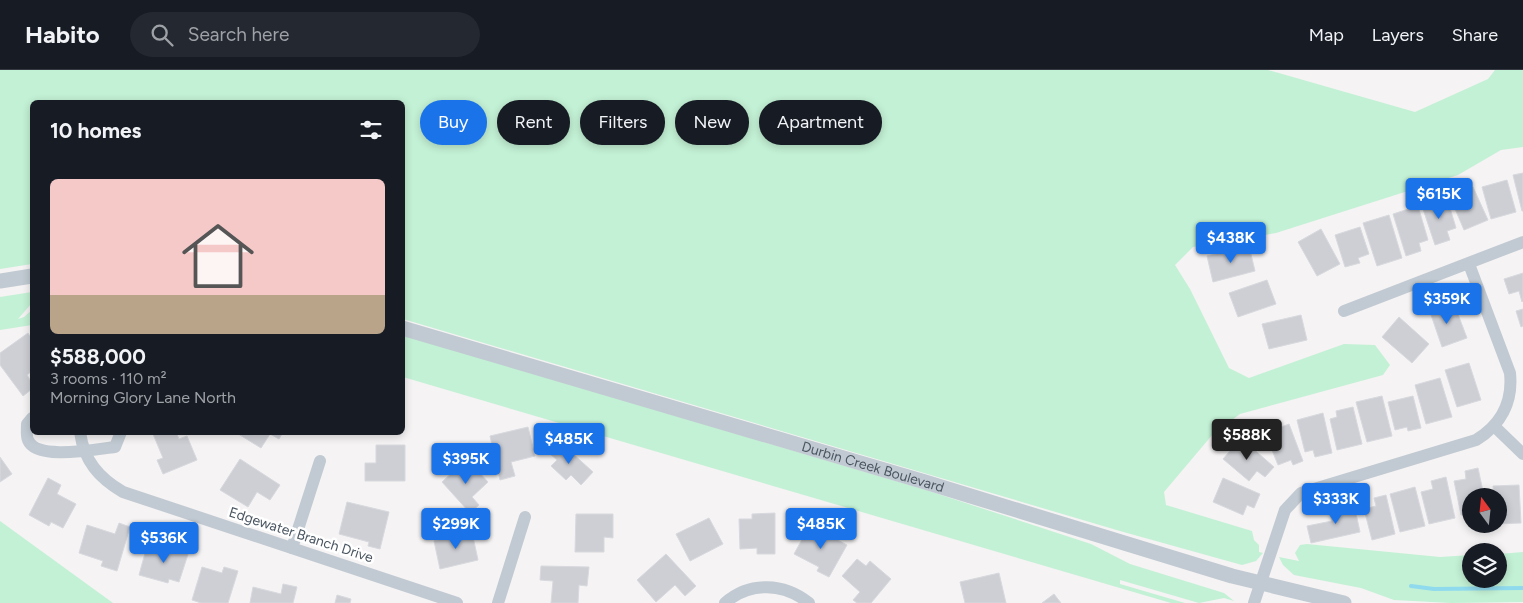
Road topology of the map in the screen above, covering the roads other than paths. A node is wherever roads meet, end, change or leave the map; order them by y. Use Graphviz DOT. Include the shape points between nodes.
graph roads {
  1 [pos="1523,242"];
  2 [pos="1469,264"];
  3 [pos="30,276"];
  4 [pos="0,281"];
  5 [pos="1344,311"];
  6 [pos="405,329"];
  7 [pos="30,420"];
  8 [pos="1494,426"];
  9 [pos="80,435"];
  10 [pos="120,435"];
  11 [pos="82,450"];
  12 [pos="1523,454"];
  13 [pos="320,461"];
  14 [pos="525,517"];
  15 [pos="292,548"];
  16 [pos="1259,584"];
  17 [pos="457,603"];
  18 [pos="498,603"];
  19 [pos="725,603"];
  20 [pos="809,603"];
  21 [pos="1254,603"];
  22 [pos="1344,603"];
  1 -- 2 [label="street"];
  2 -- 5 [label="street"];
  2 -- 8 [label="street" via="1510,373 1509,400"];
  3 -- 4 [label="street"];
  6 -- 16 [label="street, Durbin Creek Boulevard"];
  7 -- 11 [label="street" via="27,424 28,440 37,450"];
  8 -- 12 [label="street"];
  8 -- 16 [label="street" via="1476,440 1301,493 1285,510"];
  9 -- 11 [label="street, Edgewater Branch Drive"];
  10 -- 11 [label="street" via="115,447"];
  11 -- 15 [label="street, Edgewater Branch Drive" via="98,474 123,492"];
  13 -- 15 [label="street"];
  14 -- 18 [label="street"];
  15 -- 17 [label="street, Edgewater Branch Drive"];
  16 -- 21 [label="street"];
  16 -- 22 [label="street, Durbin Creek Boulevard"];
  19 -- 20 [label="street" via="743,591 769,587 786,590"];
}
